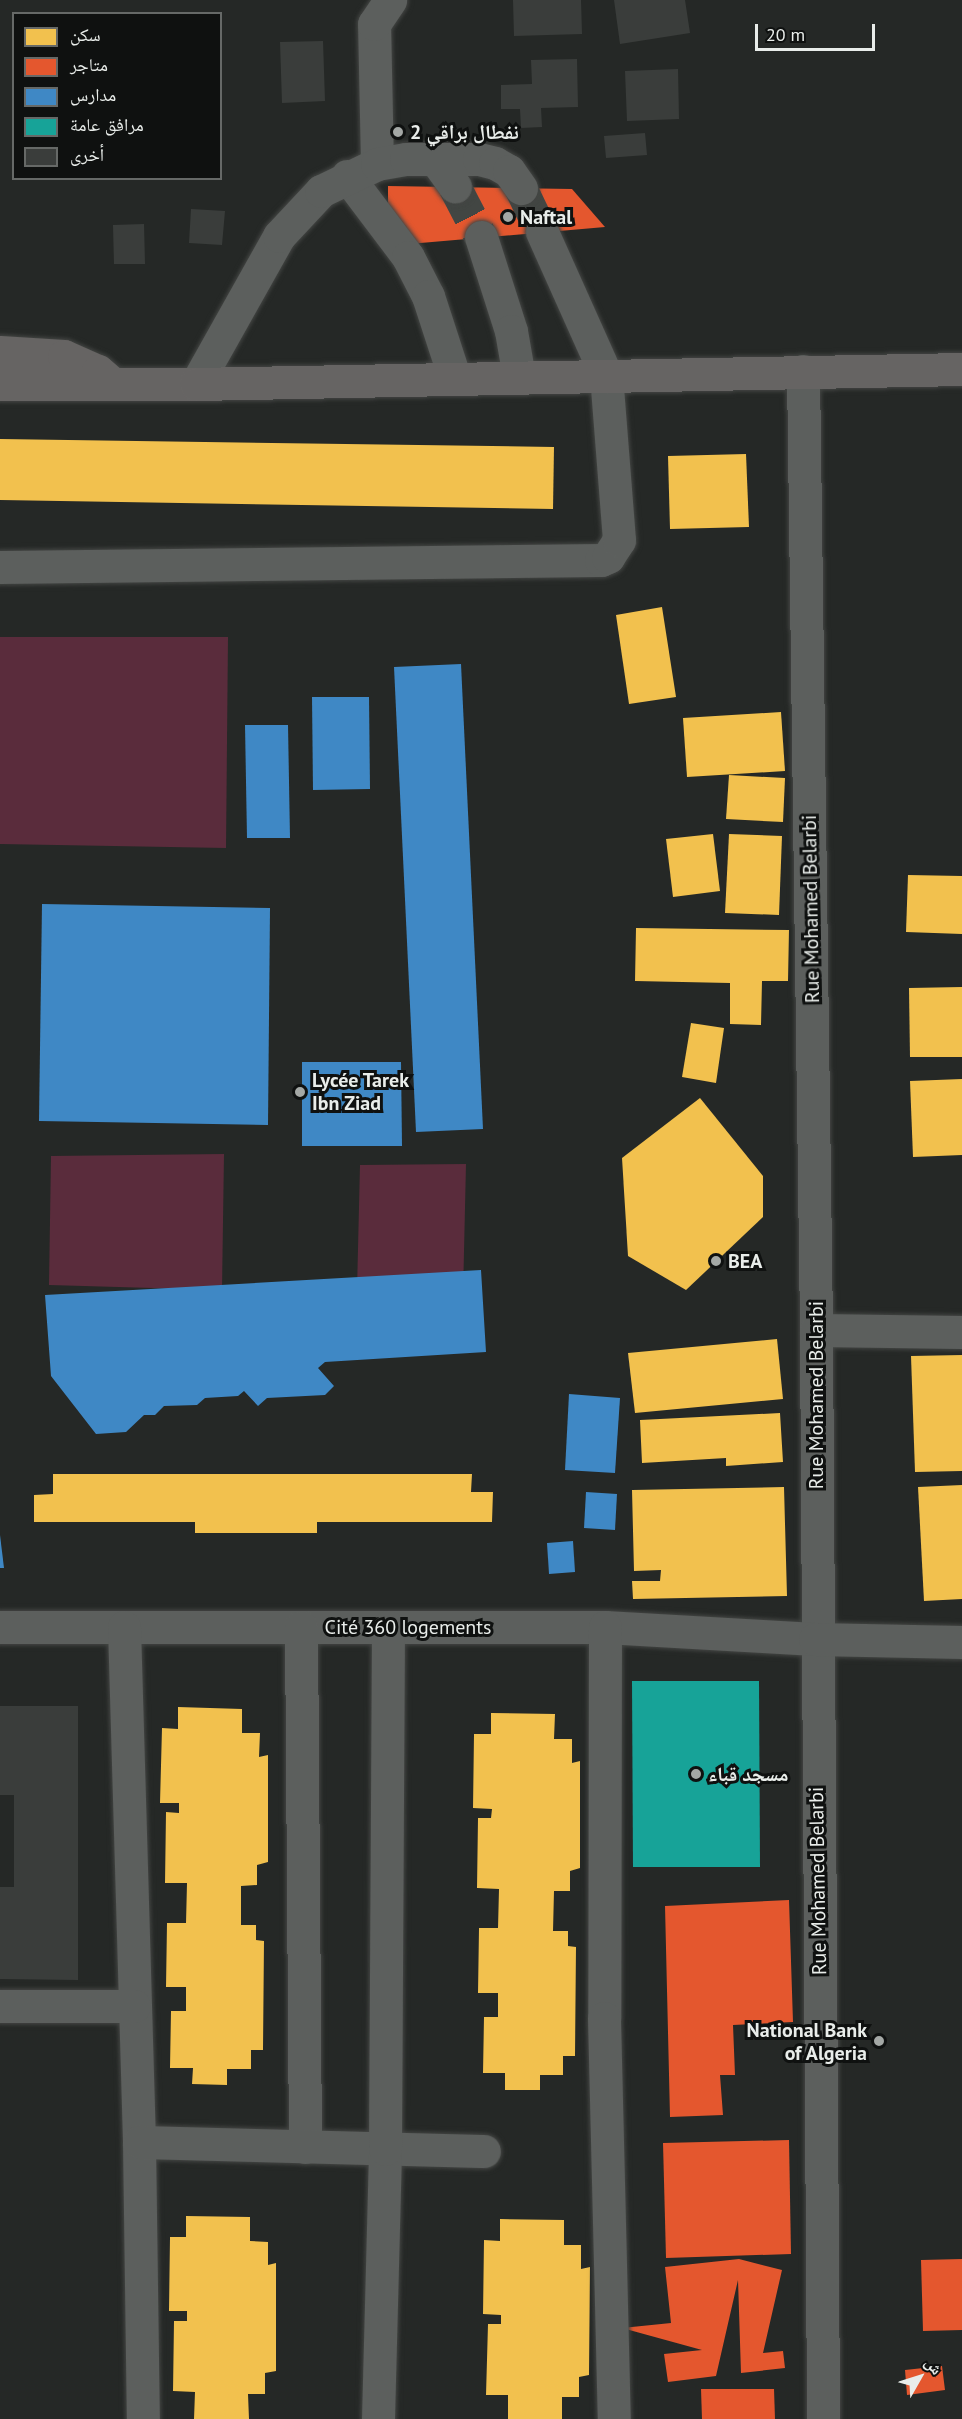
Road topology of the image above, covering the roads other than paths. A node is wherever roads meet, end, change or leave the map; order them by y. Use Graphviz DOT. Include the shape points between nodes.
graph roads {
  1 [pos="390,0"];
  2 [pos="435,159"];
  3 [pos="362,170"];
  4 [pos="455,187"];
  5 [pos="521,188"];
  6 [pos="542,232"];
  7 [pos="481,237"];
  8 [pos="0,352"];
  9 [pos="962,369"];
  10 [pos="803,371"];
  11 [pos="606,375"];
  12 [pos="519,377"];
  13 [pos="455,379"];
  14 [pos="112,383"];
  15 [pos="0,384"];
  16 [pos="195,384"];
  17 [pos="0,567"];
  18 [pos="816,1330"];
  19 [pos="962,1332"];
  20 [pos="0,1627"];
  21 [pos="124,1627"];
  22 [pos="301,1627"];
  23 [pos="388,1627"];
  24 [pos="605,1627"];
  25 [pos="815,1639"];
  26 [pos="962,1642"];
  27 [pos="0,2006"];
  28 [pos="134,2006"];
  29 [pos="139,2142"];
  30 [pos="304,2147"];
  31 [pos="385,2149"];
  32 [pos="484,2151"];
  33 [pos="143,2419"];
  34 [pos="378,2419"];
  35 [pos="614,2419"];
  36 [pos="823,2419"];
  1 -- 3 [label="street" via="374,24"];
  2 -- 3 [label="street"];
  2 -- 4 [label="street"];
  2 -- 5 [label="street" via="495,163 509,171"];
  3 -- 13 [label="street" via="380,215 428,296"];
  3 -- 16 [label="street" via="321,191 279,236"];
  6 -- 11 [label="street"];
  7 -- 12 [label="street" via="511,331"];
  8 -- 14 [label="main road" via="64,356 98,371"];
  9 -- 10 [label="main road"];
  10 -- 11 [label="main road"];
  10 -- 18 [label="street, Rue Mohamed Belarbi"];
  11 -- 12 [label="main road"];
  11 -- 17 [label="street" via="619,540 616,549 601,560"];
  12 -- 13 [label="main road"];
  13 -- 16 [label="main road"];
  14 -- 15 [label="main road"];
  14 -- 16 [label="main road"];
  18 -- 19 [label="street"];
  18 -- 25 [label="street, Rue Mohamed Belarbi"];
  20 -- 21 [label="street, Cité 360 logements"];
  21 -- 22 [label="street, Cité 360 logements"];
  21 -- 28 [label="street"];
  22 -- 23 [label="street, Cité 360 logements"];
  22 -- 30 [label="street"];
  23 -- 24 [label="street, Cité 360 logements"];
  23 -- 31 [label="street"];
  24 -- 25 [label="street, Cité 360 logements"];
  24 -- 35 [label="street" via="604,2018"];
  25 -- 26 [label="street, Cité 360 logements"];
  25 -- 36 [label="street, Rue Mohamed Belarbi"];
  27 -- 28 [label="street"];
  28 -- 29 [label="street"];
  29 -- 30 [label="street"];
  29 -- 33 [label="street"];
  30 -- 31 [label="street"];
  31 -- 32 [label="street"];
  31 -- 34 [label="street"];
}
